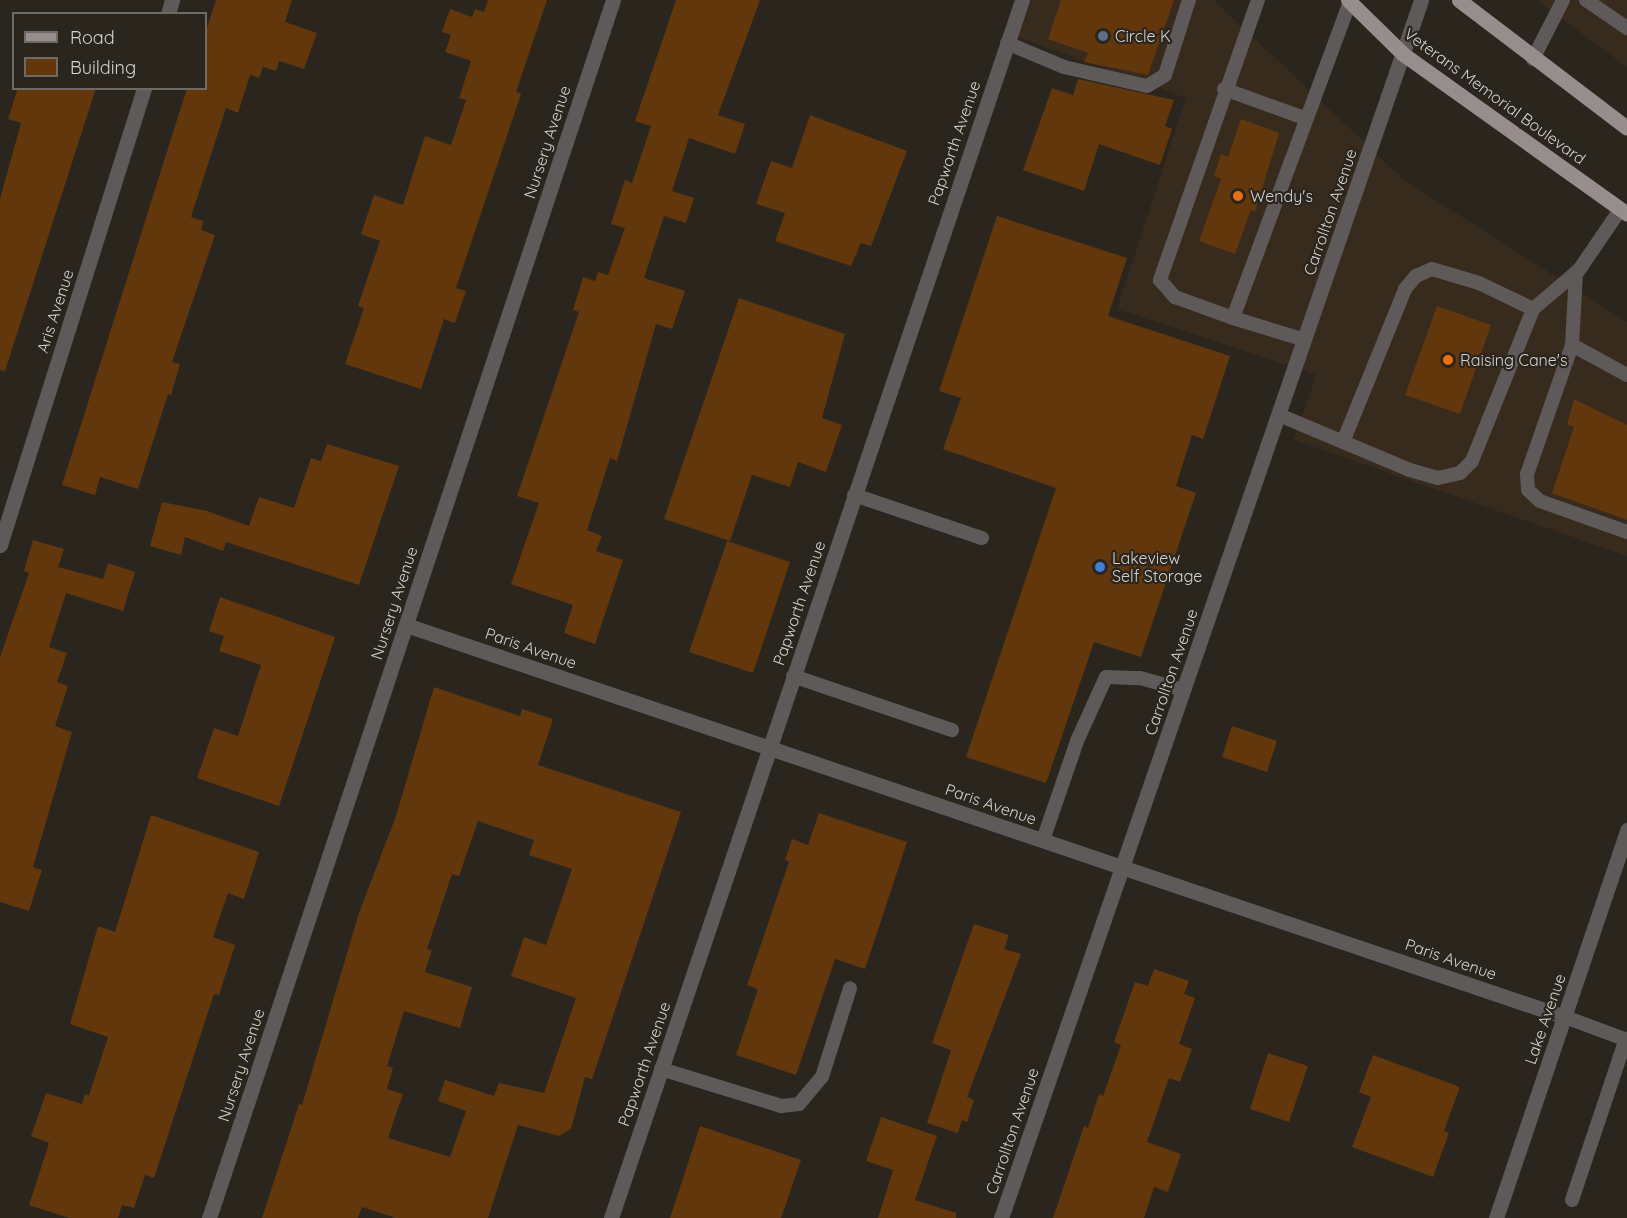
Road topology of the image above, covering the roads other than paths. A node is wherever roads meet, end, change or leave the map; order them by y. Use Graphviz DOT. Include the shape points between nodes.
graph roads {
  1 [pos="613,0"];
  2 [pos="1022,0"];
  3 [pos="1189,0"];
  4 [pos="1258,0"];
  5 [pos="1421,0"];
  6 [pos="1458,0"];
  7 [pos="1563,0"];
  8 [pos="1586,0"];
  9 [pos="1349,1"];
  10 [pos="1627,28"];
  11 [pos="1007,43"];
  12 [pos="1403,54"];
  13 [pos="1533,59"];
  14 [pos="1224,89"];
  15 [pos="143,90"];
  16 [pos="1307,119"];
  17 [pos="1627,128"];
  18 [pos="1625,214"];
  19 [pos="1576,272"];
  20 [pos="1533,309"];
  21 [pos="1233,318"];
  22 [pos="1305,340"];
  23 [pos="1572,345"];
  24 [pos="1627,375"];
  25 [pos="1279,415"];
  26 [pos="1343,442"];
  27 [pos="854,495"];
  28 [pos="1627,532"];
  29 [pos="982,538"];
  30 [pos="0,545"];
  31 [pos="406,625"];
  32 [pos="793,676"];
  33 [pos="1184,690"];
  34 [pos="952,730"];
  35 [pos="769,748"];
  36 [pos="1627,831"];
  37 [pos="1043,840"];
  38 [pos="1123,867"];
  39 [pos="850,988"];
  40 [pos="1564,1017"];
  41 [pos="1626,1040"];
  42 [pos="661,1069"];
  43 [pos="1572,1200"];
  44 [pos="209,1218"];
  45 [pos="611,1218"];
  46 [pos="1001,1218"];
  47 [pos="1496,1218"];
  1 -- 31 [label="street, Nursery Avenue"];
  2 -- 11 [label="street, Papworth Avenue"];
  3 -- 11 [label="lane" via="1165,75 1147,86 1064,67"];
  4 -- 14 [label="lane"];
  5 -- 12 [label="street, Carrollton Avenue"];
  6 -- 13 [label="main road"];
  7 -- 13 [label="lane"];
  8 -- 10 [label="lane"];
  9 -- 12 [label="main road, Veterans Memorial Boulevard"];
  9 -- 16 [label="lane"];
  11 -- 27 [label="street, Papworth Avenue"];
  12 -- 18 [label="main road, Veterans Memorial Boulevard"];
  12 -- 22 [label="street, Carrollton Avenue"];
  13 -- 17 [label="main road"];
  14 -- 16 [label="lane"];
  14 -- 21 [label="lane" via="1160,280 1175,297"];
  15 -- 30 [label="street, Aris Avenue"];
  16 -- 21 [label="lane"];
  18 -- 19 [label="lane"];
  19 -- 20 [label="lane"];
  19 -- 23 [label="lane"];
  20 -- 26 [label="lane" via="1472,461 1460,473 1438,478"];
  20 -- 26 [label="lane" via="1479,283 1441,272 1432,270 1416,276 1405,289"];
  21 -- 22 [label="lane"];
  22 -- 25 [label="street, Carrollton Avenue"];
  23 -- 24 [label="lane"];
  23 -- 28 [label="lane" via="1527,474 1528,490 1540,501"];
  25 -- 26 [label="lane"];
  25 -- 33 [label="street, Carrollton Avenue"];
  27 -- 29 [label="lane"];
  27 -- 32 [label="street, Papworth Avenue"];
  31 -- 35 [label="street, Paris Avenue"];
  31 -- 44 [label="street, Nursery Avenue"];
  32 -- 34 [label="lane"];
  32 -- 35 [label="street, Papworth Avenue"];
  33 -- 37 [label="lane" via="1140,678 1106,678 1077,741"];
  33 -- 38 [label="street, Carrollton Avenue"];
  35 -- 37 [label="street, Paris Avenue"];
  35 -- 42 [label="street, Papworth Avenue"];
  36 -- 40 [label="street, Lake Avenue"];
  37 -- 38 [label="street, Paris Avenue"];
  38 -- 40 [label="street, Paris Avenue"];
  38 -- 46 [label="street, Carrollton Avenue"];
  39 -- 42 [label="lane" via="822,1077 799,1104 781,1106"];
  40 -- 41 [label="lane"];
  40 -- 47 [label="street, Lake Avenue"];
  41 -- 43 [label="lane"];
  42 -- 45 [label="street, Papworth Avenue"];
}
